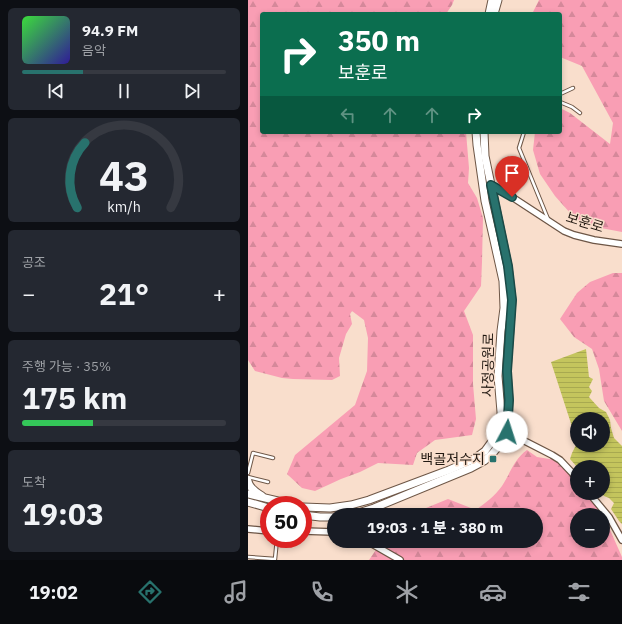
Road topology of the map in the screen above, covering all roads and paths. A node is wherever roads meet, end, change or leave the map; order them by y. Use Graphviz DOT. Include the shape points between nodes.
graph roads {
  1 [pos="492,0"];
  2 [pos="498,0"];
  3 [pos="489,12"];
  4 [pos="495,12"];
  5 [pos="573,88"];
  6 [pos="562,93"];
  7 [pos="562,103"];
  8 [pos="580,112"];
  9 [pos="476,134"];
  10 [pos="484,134"];
  11 [pos="523,134"];
  12 [pos="482,181"];
  13 [pos="491,185"];
  14 [pos="549,221"];
  15 [pos="622,244"];
  16 [pos="504,431"];
  17 [pos="273,458"];
  18 [pos="570,471"];
  19 [pos="248,474"];
  20 [pos="248,477"];
  21 [pos="248,480"];
  22 [pos="268,482"];
  23 [pos="248,494"];
  24 [pos="262,496"];
  25 [pos="260,497"];
  26 [pos="595,500"];
  27 [pos="248,502"];
  28 [pos="260,505"];
  29 [pos="260,507"];
  30 [pos="312,507"];
  31 [pos="248,508"];
  32 [pos="374,508"];
  33 [pos="312,516"];
  34 [pos="327,517"];
  35 [pos="248,529"];
  36 [pos="260,530"];
  37 [pos="312,531"];
  38 [pos="327,532"];
  39 [pos="622,540"];
  40 [pos="276,548"];
  41 [pos="379,548"];
  42 [pos="248,557"];
  43 [pos="400,560"];
  1 -- 3 [label="main road"];
  2 -- 4 [label="main road"];
  5 -- 6 [label="lane"];
  7 -- 8 [label="lane"];
  9 -- 12 [label="main road, 사정공원로"];
  10 -- 13 [label="main road, 사정공원로" via="485,156"];
  11 -- 14 [label="lane" via="518,148"];
  12 -- 13 [label="street, 보훈로"];
  12 -- 16 [label="main road, 사정공원로" via="503,281 504,308 498,376"];
  13 -- 14 [label="street, 보훈로"];
  13 -- 16 [label="main road, 사정공원로" via="508,266 512,300 507,371 509,400"];
  14 -- 15 [label="street, 보훈로" via="574,235"];
  16 -- 18 [label="street" via="560,460"];
  16 -- 30 [label="main road" via="474,459 449,470 351,505"];
  16 -- 32 [label="main road, 사정공원로" via="502,442 484,461"];
  17 -- 19 [label="lane" via="253,453"];
  20 -- 22 [label="lane"];
  21 -- 24 [label="main road" via="252,489"];
  23 -- 25 [label="main road"];
  26 -- 39 [label="street" via="609,517"];
  27 -- 28 [label="main road"];
  29 -- 31 [label="main road"];
  33 -- 34 [label="main road"];
  35 -- 36 [label="street"];
  37 -- 38 [label="street"];
  40 -- 42 [label="lane" via="275,559"];
  41 -- 43 [label="street"];
}
